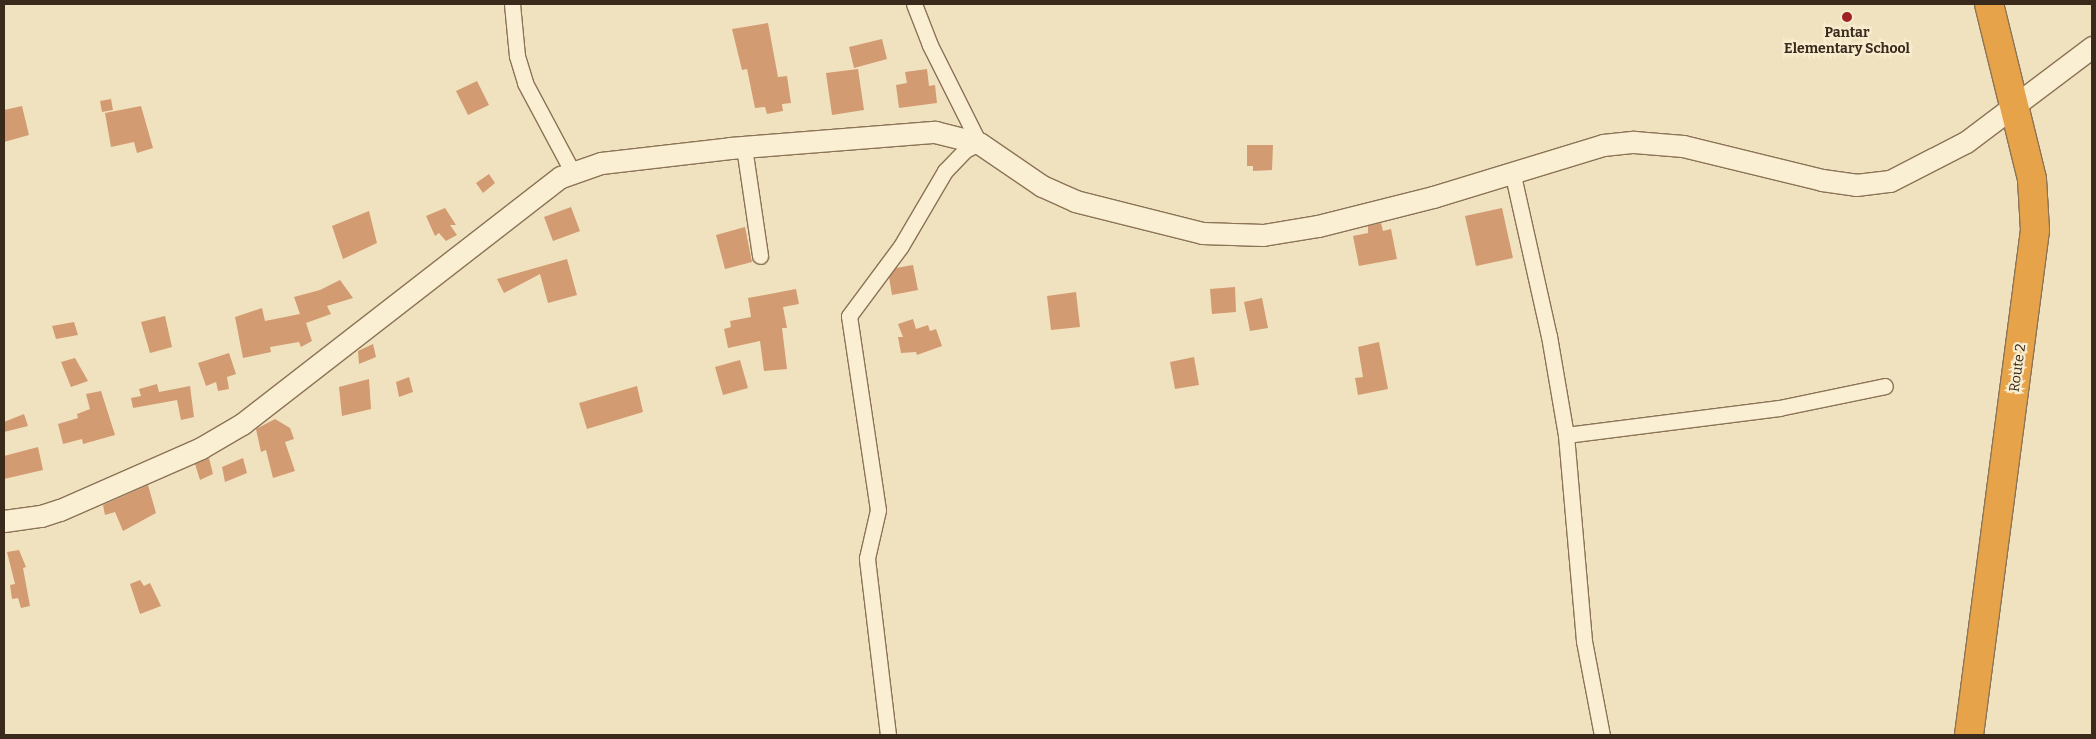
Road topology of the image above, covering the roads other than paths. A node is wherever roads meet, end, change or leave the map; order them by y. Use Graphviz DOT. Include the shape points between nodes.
graph roads {
  1 [pos="512,4"];
  2 [pos="914,4"];
  3 [pos="1989,4"];
  4 [pos="2092,47"];
  5 [pos="2015,105"];
  6 [pos="979,143"];
  7 [pos="744,147"];
  8 [pos="1512,171"];
  9 [pos="573,173"];
  10 [pos="760,256"];
  11 [pos="1884,386"];
  12 [pos="1566,434"];
  13 [pos="4,521"];
  14 [pos="888,735"];
  15 [pos="1602,735"];
  16 [pos="1969,735"];
  1 -- 9 [label="street" via="517,56 525,83"];
  2 -- 6 [label="street"];
  3 -- 5 [label="highway, Route 2"];
  4 -- 5 [label="street"];
  5 -- 8 [label="street" via="1958,147 1890,181 1873,184 1822,180 1656,142 1603,145"];
  5 -- 16 [label="highway, Route 2" via="2032,179 2034,222 2025,322"];
  6 -- 7 [label="street" via="935,132"];
  6 -- 8 [label="street" via="1058,194 1089,205 1202,233 1263,235 1318,226 1433,197"];
  6 -- 14 [label="street" via="965,150 945,171 901,246 849,316 878,510 867,558"];
  7 -- 9 [label="street" via="601,163"];
  7 -- 10 [label="street"];
  8 -- 12 [label="street" via="1549,336"];
  9 -- 13 [label="street" via="561,177 242,424 201,448 60,510"];
  11 -- 12 [label="street" via="1779,408"];
  12 -- 15 [label="street" via="1584,641"];
}
